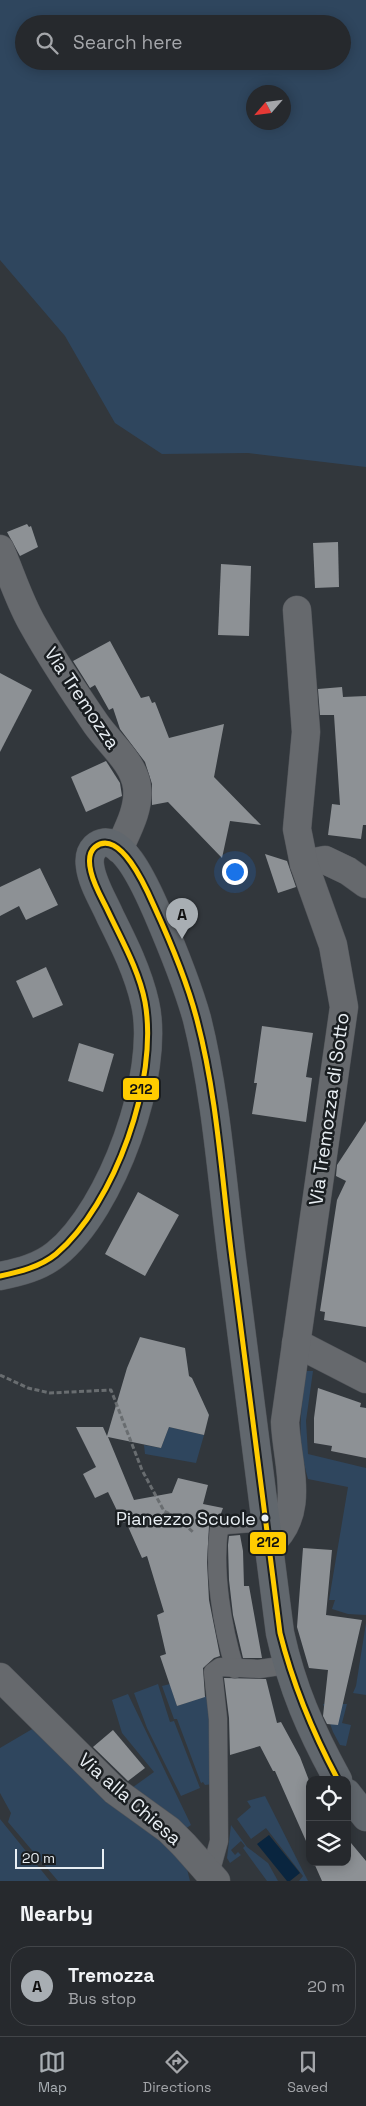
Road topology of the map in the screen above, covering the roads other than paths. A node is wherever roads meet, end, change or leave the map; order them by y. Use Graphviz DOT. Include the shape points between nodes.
graph roads {
  1 [pos="0,549"];
  2 [pos="297,610"];
  3 [pos="119,849"];
  4 [pos="304,864"];
  5 [pos="366,884"];
  6 [pos="0,1276"];
  7 [pos="296,1343"];
  8 [pos="366,1379"];
  9 [pos="267,1534"];
  10 [pos="287,1665"];
  11 [pos="235,1669"];
  12 [pos="0,1677"];
  13 [pos="336,1776"];
  14 [pos="351,1798"];
  15 [pos="366,1817"];
  16 [pos="213,1878"];
  1 -- 3 [label="street, Via Tremozza" via="34,626 85,708 133,776 137,797"];
  2 -- 4 [label="street, Via Tremozza di Sotto" via="306,732 297,829"];
  3 -- 6 [label="street" via="104,843 98,845 89,860 98,891 132,961 146,1005 148,1047 138,1104 106,1189 84,1225 53,1256 35,1266"];
  3 -- 9 [label="street" via="140,876 167,937 196,1016 205,1057"];
  4 -- 5 [label="street" via="325,860"];
  4 -- 7 [label="street, Via Tremozza di Sotto" via="333,946 344,1007"];
  7 -- 8 [label="street"];
  7 -- 9 [label="street, Via Tremozza di Sotto" via="285,1422 292,1507 284,1529"];
  9 -- 10 [label="street"];
  9 -- 11 [label="lane" via="226,1525 219,1528 222,1622"];
  10 -- 11 [label="lane"];
  10 -- 13 [label="street" via="305,1717"];
  11 -- 16 [label="lane" via="220,1667 213,1672 218,1718 220,1841"];
  12 -- 16 [label="street, Via alla Chiesa" via="115,1791 169,1830"];
  14 -- 15 [label="street"];
}
